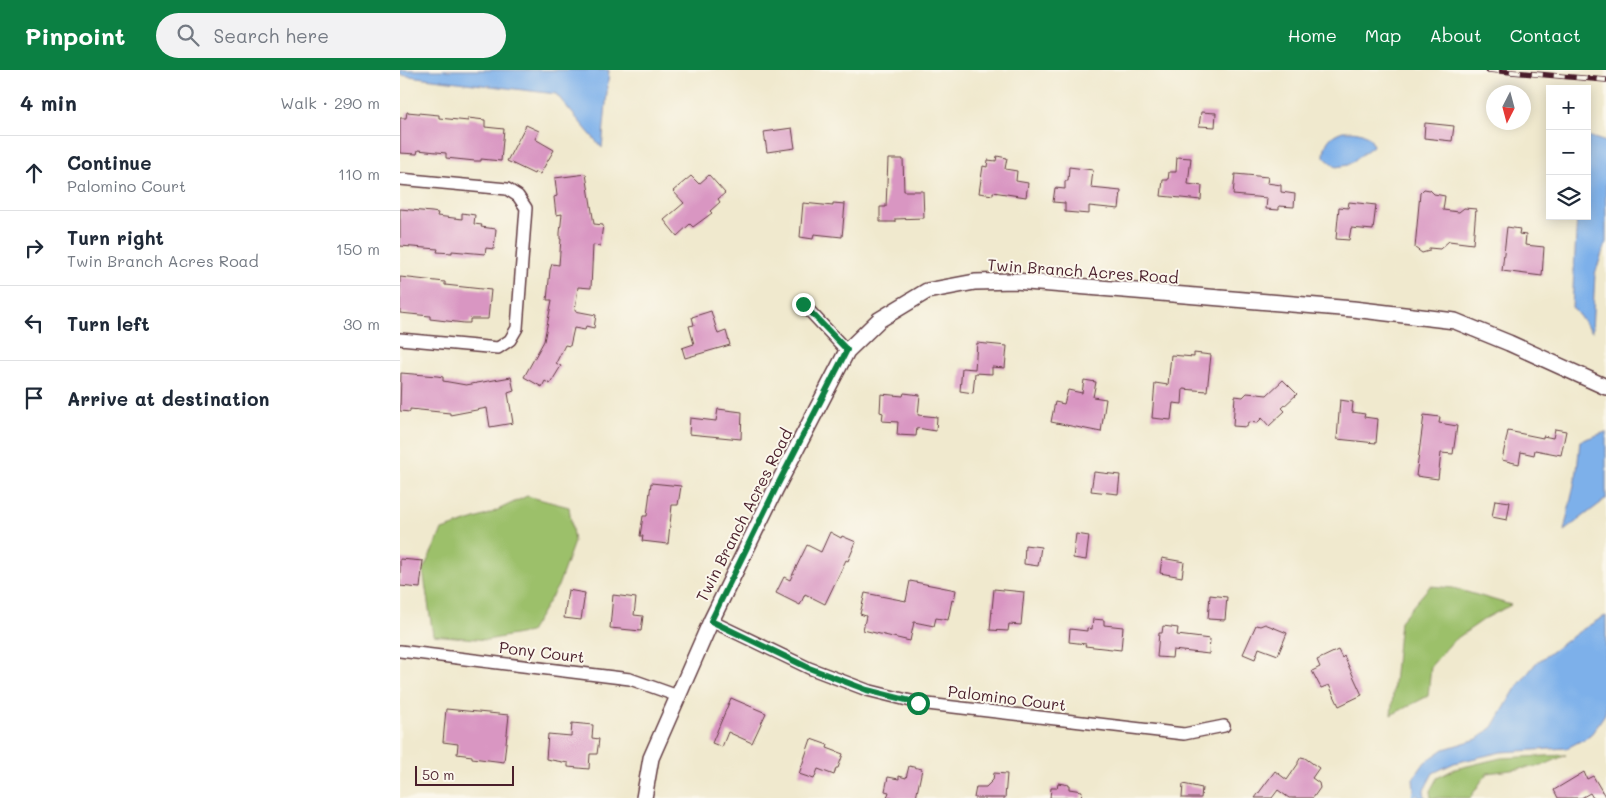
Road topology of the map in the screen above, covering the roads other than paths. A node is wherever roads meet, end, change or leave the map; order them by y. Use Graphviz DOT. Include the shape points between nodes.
graph roads {
  1 [pos="400,179"];
  2 [pos="803,304"];
  3 [pos="400,338"];
  4 [pos="847,350"];
  5 [pos="1606,386"];
  6 [pos="711,621"];
  7 [pos="400,650"];
  8 [pos="678,696"];
  9 [pos="1224,726"];
  10 [pos="644,798"];
  1 -- 3 [label="street" via="506,189 518,196 526,208 517,328 510,340 498,348"];
  2 -- 4 [label="street"];
  4 -- 5 [label="street, Twin Branch Acres Road" via="879,320 927,291 976,282 1016,281 1352,309 1455,321"];
  4 -- 6 [label="street, Twin Branch Acres Road"];
  6 -- 8 [label="street, Twin Branch Acres Road"];
  6 -- 9 [label="street, Palomino Court" via="809,668 867,690 929,705 1184,734"];
  7 -- 8 [label="street, Pony Court" via="630,679"];
  8 -- 10 [label="street, Twin Branch Acres Road" via="651,758"];
}
